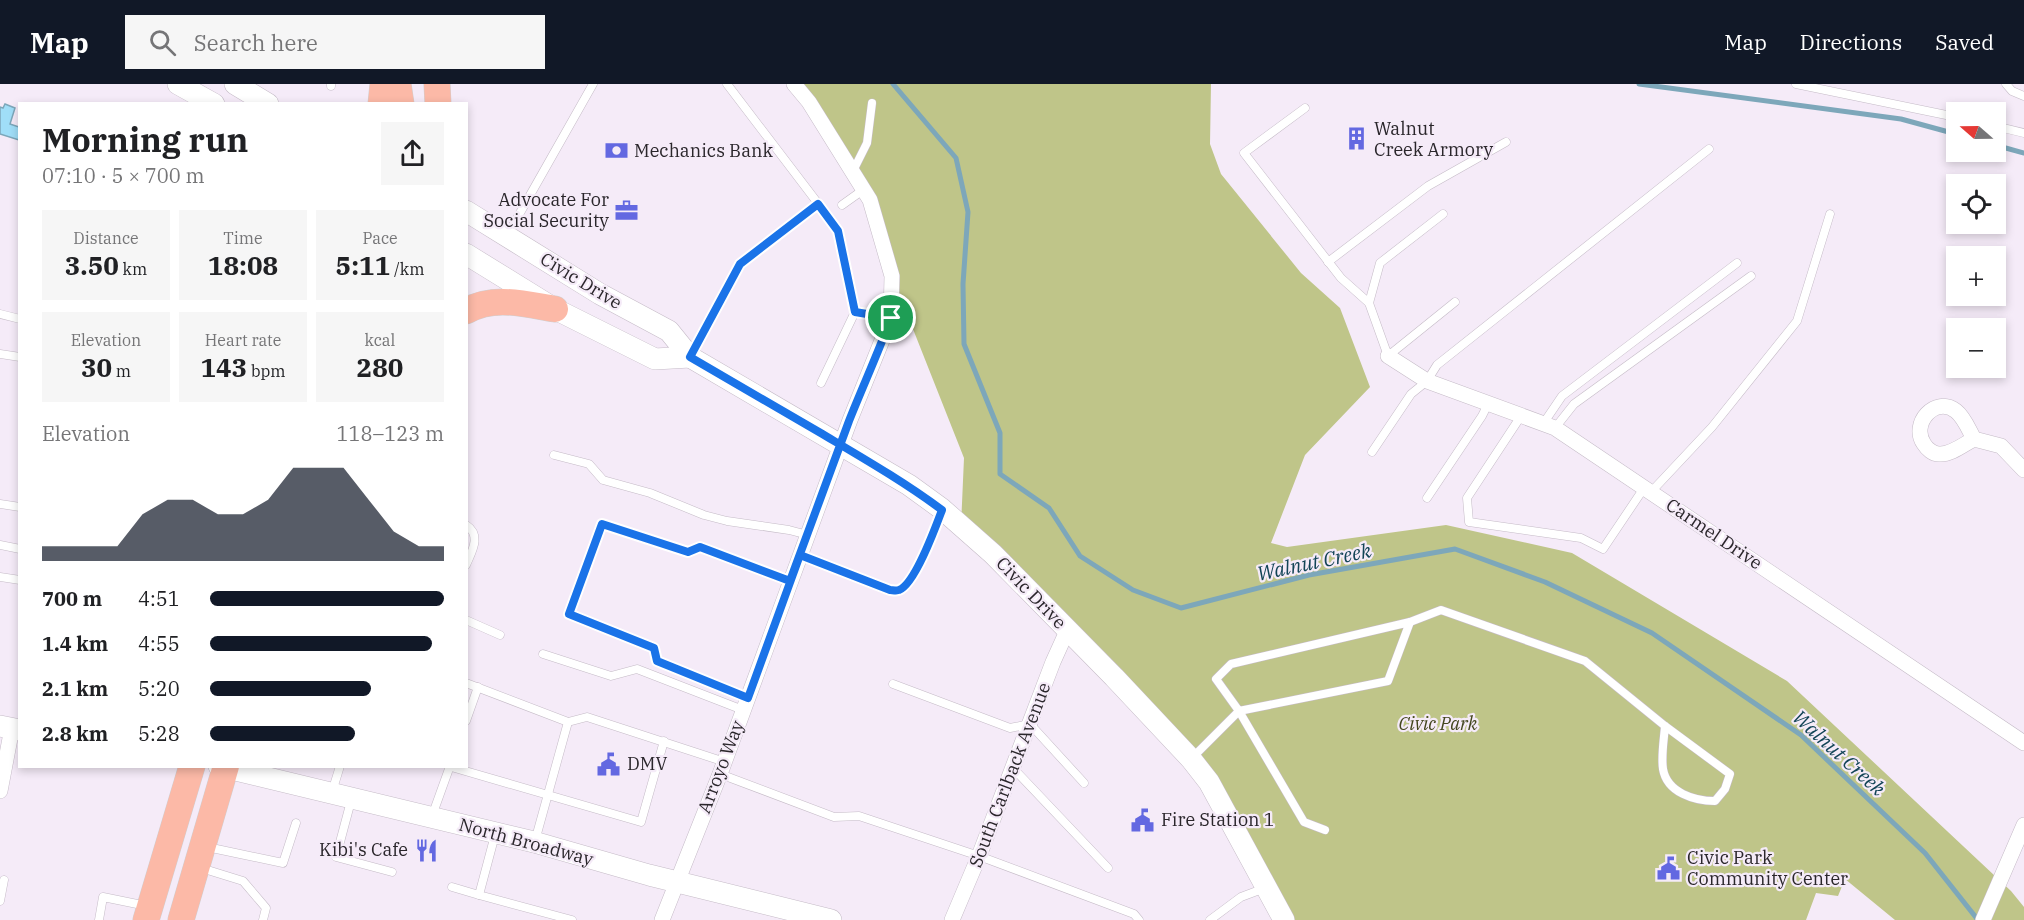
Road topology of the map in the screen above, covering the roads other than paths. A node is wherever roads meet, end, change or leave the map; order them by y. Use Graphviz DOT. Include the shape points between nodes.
graph roads {
  1 [pos="178,84"];
  2 [pos="383,84"];
  3 [pos="398,84"];
  4 [pos="437,84"];
  5 [pos="593,84"];
  6 [pos="727,84"];
  7 [pos="794,84"];
  8 [pos="1796,84"];
  9 [pos="2006,84"];
  10 [pos="241,86"];
  11 [pos="2024,96"];
  12 [pos="210,102"];
  13 [pos="265,102"];
  14 [pos="381,102"];
  15 [pos="401,102"];
  16 [pos="438,102"];
  17 [pos="872,103"];
  18 [pos="1305,108"];
  19 [pos="1946,115"];
  20 [pos="2006,129"];
  21 [pos="2024,133"];
  22 [pos="1506,142"];
  23 [pos="1709,149"];
  24 [pos="852,172"];
  25 [pos="863,190"];
  26 [pos="818,204"];
  27 [pos="843,205"];
  28 [pos="468,212"];
  29 [pos="1443,214"];
  30 [pos="1830,214"];
  31 [pos="506,236"];
  32 [pos="468,255"];
  33 [pos="1328,262"];
  34 [pos="1737,263"];
  35 [pos="1751,276"];
  36 [pos="1455,302"];
  37 [pos="1369,303"];
  38 [pos="555,309"];
  39 [pos="468,310"];
  40 [pos="855,312"];
  41 [pos="0,314"];
  42 [pos="18,318"];
  43 [pos="891,318"];
  44 [pos="0,354"];
  45 [pos="1388,356"];
  46 [pos="18,357"];
  47 [pos="690,357"];
  48 [pos="1427,381"];
  49 [pos="822,383"];
  50 [pos="1488,404"];
  51 [pos="1521,416"];
  52 [pos="1549,426"];
  53 [pos="1974,439"];
  54 [pos="841,445"];
  55 [pos="1372,452"];
  56 [pos="554,455"];
  57 [pos="2024,470"];
  58 [pos="1648,490"];
  59 [pos="1427,498"];
  60 [pos="0,504"];
  61 [pos="18,507"];
  62 [pos="942,510"];
  63 [pos="468,526"];
  64 [pos="807,535"];
  65 [pos="0,545"];
  66 [pos="18,549"];
  67 [pos="800,555"];
  68 [pos="468,561"];
  69 [pos="0,577"];
  70 [pos="18,580"];
  71 [pos="790,581"];
  72 [pos="468,621"];
  73 [pos="1410,622"];
  74 [pos="1067,631"];
  75 [pos="500,635"];
  76 [pos="543,654"];
  77 [pos="468,684"];
  78 [pos="893,684"];
  79 [pos="478,687"];
  80 [pos="746,704"];
  81 [pos="1239,711"];
  82 [pos="468,715"];
  83 [pos="568,722"];
  84 [pos="1030,724"];
  85 [pos="1665,726"];
  86 [pos="10,728"];
  87 [pos="663,741"];
  88 [pos="2024,743"];
  89 [pos="1191,759"];
  90 [pos="191,768"];
  91 [pos="224,768"];
  92 [pos="228,768"];
  93 [pos="339,768"];
  94 [pos="449,768"];
  95 [pos="453,768"];
  96 [pos="722,768"];
  97 [pos="1013,768"];
  98 [pos="1084,783"];
  99 [pos="0,791"];
  100 [pos="331,794"];
  101 [pos="548,795"];
  102 [pos="352,799"];
  103 [pos="431,818"];
  104 [pos="296,823"];
  105 [pos="2024,825"];
  106 [pos="1324,830"];
  107 [pos="495,833"];
  108 [pos="534,842"];
  109 [pos="200,856"];
  110 [pos="979,856"];
  111 [pos="1108,868"];
  112 [pos="392,872"];
  113 [pos="2,876"];
  114 [pos="677,882"];
  115 [pos="452,887"];
  116 [pos="1268,887"];
  117 [pos="479,895"];
  118 [pos="0,901"];
  119 [pos="148,913"];
  120 [pos="99,920"];
  121 [pos="181,920"];
  122 [pos="263,920"];
  123 [pos="572,920"];
  124 [pos="662,920"];
  125 [pos="831,920"];
  126 [pos="952,920"];
  127 [pos="1139,920"];
  128 [pos="1210,920"];
  129 [pos="1284,920"];
  130 [pos="1983,920"];
  1 -- 12 [label="main road"];
  2 -- 14 [label="highway"];
  3 -- 15 [label="highway"];
  4 -- 16 [label="highway"];
  5 -- 31 [label="lane"];
  6 -- 26 [label="lane"];
  7 -- 24 [label="street"];
  8 -- 19 [label="lane"];
  9 -- 11 [label="lane"];
  10 -- 13 [label="main road"];
  17 -- 24 [label="lane" via="867,143"];
  18 -- 33 [label="lane" via="1244,153"];
  20 -- 21 [label="lane"];
  22 -- 33 [label="lane" via="1428,186"];
  23 -- 48 [label="lane" via="1437,365"];
  24 -- 25 [label="street"];
  25 -- 27 [label="lane"];
  25 -- 43 [label="street" via="870,200 892,276"];
  26 -- 40 [label="lane" via="838,231"];
  26 -- 47 [label="lane" via="740,264"];
  28 -- 31 [label="main road, Civic Drive"];
  29 -- 37 [label="lane" via="1380,263"];
  30 -- 58 [label="lane" via="1797,321 1712,428"];
  31 -- 47 [label="main road, Civic Drive" via="669,331"];
  32 -- 38 [label="main road, Civic Drive"];
  33 -- 37 [label="lane"];
  34 -- 52 [label="lane" via="1562,396"];
  35 -- 52 [label="lane"];
  36 -- 45 [label="lane"];
  37 -- 45 [label="lane"];
  38 -- 39 [label="highway" via="491,301"];
  38 -- 47 [label="main road, Civic Drive" via="655,359"];
  40 -- 43 [label="lane"];
  40 -- 49 [label="lane"];
  41 -- 42 [label="lane"];
  43 -- 54 [label="street, Arroyo Way"];
  44 -- 46 [label="lane"];
  45 -- 48 [label="street, Carmel Drive"];
  47 -- 54 [label="main road, Civic Drive"];
  48 -- 50 [label="street, Carmel Drive"];
  48 -- 55 [label="lane" via="1411,394"];
  50 -- 51 [label="street, Carmel Drive"];
  50 -- 59 [label="lane"];
  51 -- 52 [label="street, Carmel Drive"];
  51 -- 58 [label="lane" via="1467,498 1469,522 1581,538 1603,549"];
  52 -- 58 [label="street, Carmel Drive"];
  53 -- 57 [label="street" via="2001,446"];
  54 -- 62 [label="main road, Civic Drive" via="909,485"];
  54 -- 64 [label="street, Arroyo Way"];
  56 -- 64 [label="lane" via="589,464 603,480 650,492 704,515"];
  58 -- 88 [label="street, Carmel Drive"];
  60 -- 61 [label="lane"];
  62 -- 67 [label="lane" via="932,539 909,580 898,590"];
  62 -- 74 [label="main road, Civic Drive" via="993,554"];
  63 -- 68 [label="lane" via="474,530 476,539"];
  64 -- 67 [label="street, Arroyo Way"];
  65 -- 66 [label="lane"];
  67 -- 71 [label="street, Arroyo Way"];
  69 -- 70 [label="lane"];
  71 -- 80 [label="street, Arroyo Way"];
  71 -- 80 [label="lane" via="700,547 688,552 602,524 569,614 654,648 657,661"];
  72 -- 75 [label="lane"];
  73 -- 81 [label="lane" via="1388,681"];
  73 -- 81 [label="lane" via="1231,663 1216,679"];
  73 -- 85 [label="lane" via="1441,610 1585,661"];
  74 -- 84 [label="street, South Carlback Avenue"];
  74 -- 89 [label="main road, Civic Drive"];
  76 -- 80 [label="lane" via="611,676 637,669"];
  77 -- 79 [label="lane"];
  78 -- 84 [label="lane" via="1010,728"];
  79 -- 82 [label="lane"];
  79 -- 83 [label="lane"];
  80 -- 96 [label="street, Arroyo Way"];
  81 -- 89 [label="lane"];
  81 -- 106 [label="lane" via="1304,822"];
  83 -- 87 [label="lane" via="587,717"];
  83 -- 101 [label="lane"];
  84 -- 97 [label="street, South Carlback Avenue"];
  84 -- 98 [label="lane"];
  85 -- 85 [label="lane" via="1663,770 1669,783 1698,801 1715,801 1730,774"];
  86 -- 99 [label="street"];
  87 -- 96 [label="lane"];
  87 -- 101 [label="lane" via="641,822"];
  89 -- 116 [label="main road, Civic Drive" via="1209,782"];
  90 -- 119 [label="highway"];
  91 -- 109 [label="highway"];
  92 -- 100 [label="main road, North Broadway"];
  93 -- 100 [label="lane"];
  94 -- 103 [label="lane"];
  95 -- 101 [label="lane"];
  96 -- 110 [label="lane" via="834,817 859,816"];
  96 -- 114 [label="street, Arroyo Way"];
  97 -- 110 [label="street, South Carlback Avenue"];
  97 -- 111 [label="lane"];
  100 -- 102 [label="main road, North Broadway"];
  101 -- 108 [label="lane"];
  102 -- 103 [label="main road, North Broadway"];
  102 -- 112 [label="lane" via="336,857"];
  103 -- 107 [label="main road, North Broadway"];
  104 -- 109 [label="lane" via="283,863 224,852"];
  105 -- 130 [label="street"];
  107 -- 108 [label="main road, North Broadway"];
  107 -- 117 [label="lane"];
  108 -- 114 [label="main road, North Broadway"];
  109 -- 121 [label="highway"];
  109 -- 122 [label="lane" via="243,881 266,908"];
  110 -- 126 [label="street, South Carlback Avenue"];
  110 -- 127 [label="lane" via="1134,914"];
  113 -- 118 [label="lane"];
  114 -- 124 [label="street, Arroyo Way"];
  114 -- 125 [label="main road, North Broadway"];
  115 -- 117 [label="lane"];
  116 -- 128 [label="lane" via="1241,897"];
  116 -- 129 [label="main road, Civic Drive"];
  117 -- 123 [label="lane"];
  119 -- 120 [label="lane" via="103,897"];
}
